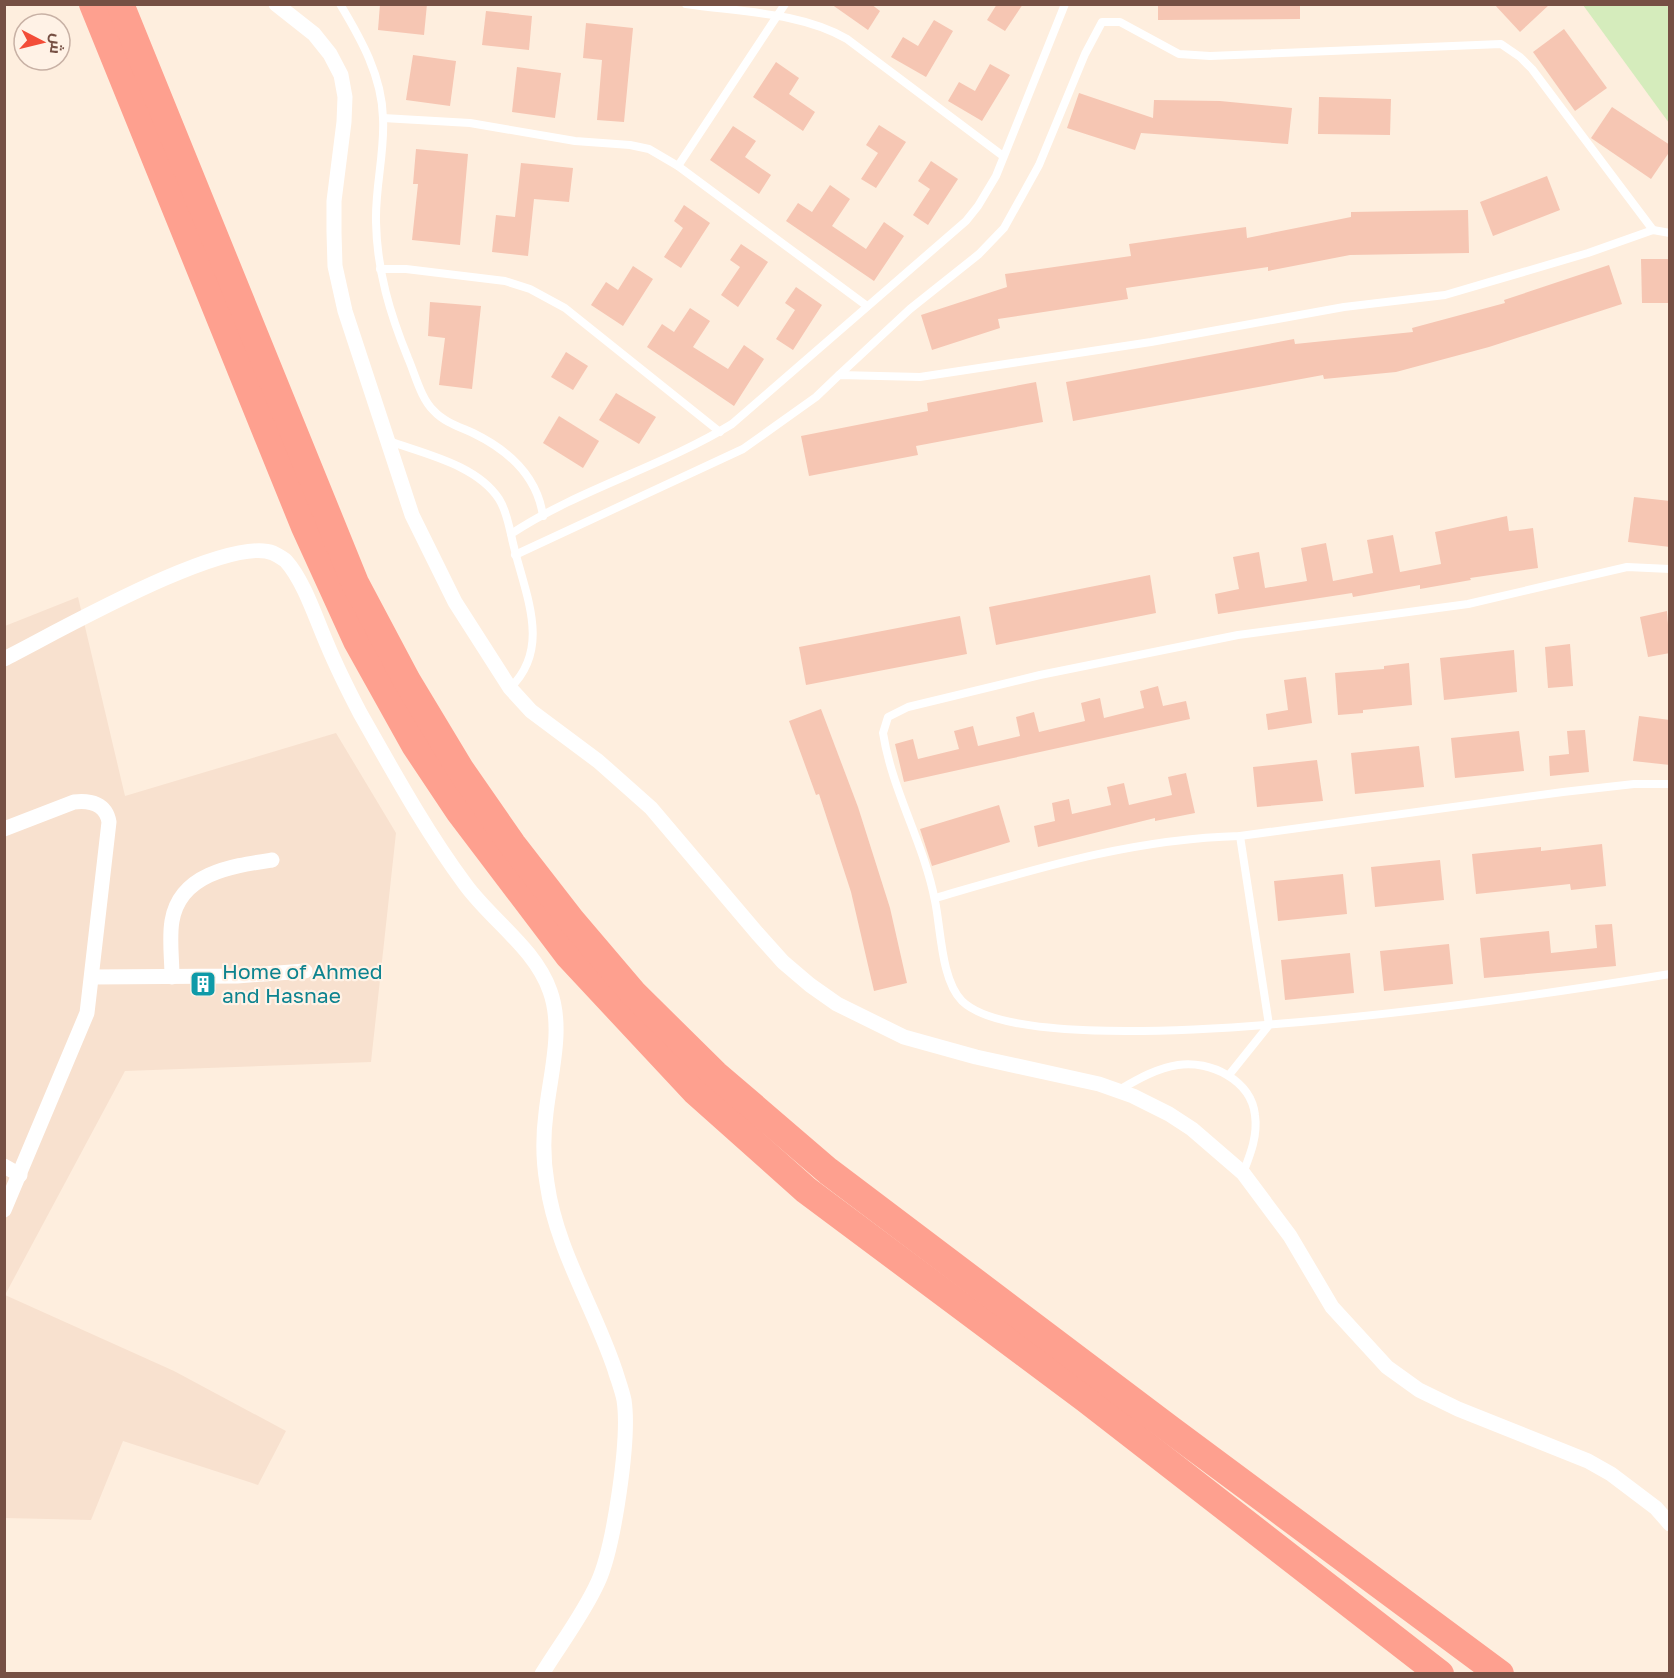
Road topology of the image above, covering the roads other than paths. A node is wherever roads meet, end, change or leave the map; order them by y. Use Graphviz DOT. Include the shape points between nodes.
graph roads {
  1 [pos="93,4"];
  2 [pos="120,4"];
  3 [pos="276,4"];
  4 [pos="340,4"];
  5 [pos="686,4"];
  6 [pos="786,4"];
  7 [pos="1065,4"];
  8 [pos="777,18"];
  9 [pos="383,118"];
  10 [pos="1003,156"];
  11 [pos="678,166"];
  12 [pos="1653,230"];
  13 [pos="1670,233"];
  14 [pos="380,269"];
  15 [pos="867,306"];
  16 [pos="839,375"];
  17 [pos="720,432"];
  18 [pos="389,441"];
  19 [pos="543,516"];
  20 [pos="511,534"];
  21 [pos="515,555"];
  22 [pos="1670,569"];
  23 [pos="4,659"];
  24 [pos="510,688"];
  25 [pos="1670,784"];
  26 [pos="4,829"];
  27 [pos="1240,836"];
  28 [pos="272,860"];
  29 [pos="935,898"];
  30 [pos="305,971"];
  31 [pos="1670,974"];
  32 [pos="93,977"];
  33 [pos="172,977"];
  34 [pos="1269,1025"];
  35 [pos="1229,1075"];
  36 [pos="1117,1090"];
  37 [pos="4,1166"];
  38 [pos="1243,1173"];
  39 [pos="20,1175"];
  40 [pos="4,1210"];
  41 [pos="1670,1524"];
  42 [pos="542,1674"];
  43 [pos="1440,1674"];
  44 [pos="1500,1674"];
  1 -- 43 [label="highway" via="305,527 357,641 415,745 486,848 569,956 695,1090 806,1190 1068,1386"];
  2 -- 44 [label="highway" via="355,583 460,769 571,920 634,994 715,1074 828,1171"];
  3 -- 18 [label="street" via="314,34 341,75 345,97 334,201 335,266 345,311"];
  4 -- 9 [label="lane" via="375,74"];
  5 -- 8 [label="lane"];
  6 -- 8 [label="lane"];
  7 -- 10 [label="lane"];
  8 -- 10 [label="lane" via="818,25 847,39"];
  8 -- 11 [label="lane"];
  9 -- 11 [label="lane" via="470,123 649,149"];
  9 -- 14 [label="lane" via="376,221"];
  10 -- 15 [label="lane" via="988,190 966,221"];
  11 -- 15 [label="lane"];
  12 -- 13 [label="lane"];
  12 -- 16 [label="lane" via="1445,295 1344,307 1151,342 920,377"];
  12 -- 16 [label="lane" via="1532,69 1501,44 1209,56 1179,54 1120,22 1102,22 1040,165 1004,228"];
  14 -- 17 [label="lane" via="505,281 530,289 565,308"];
  14 -- 19 [label="lane" via="391,314 432,410 513,459 532,481"];
  15 -- 17 [label="lane" via="755,406"];
  16 -- 21 [label="lane" via="816,397 743,449"];
  17 -- 19 [label="lane"];
  18 -- 20 [label="lane" via="482,481 498,497"];
  18 -- 24 [label="street" via="412,515 455,602"];
  19 -- 20 [label="lane"];
  20 -- 21 [label="lane"];
  21 -- 24 [label="lane" via="534,638 528,667"];
  22 -- 29 [label="lane" via="1627,567 1468,604 1238,635 1040,675 897,712 885,724 885,747"];
  23 -- 42 [label="street" via="173,573 242,552 263,550 275,554 286,561 295,576 345,685 438,847 468,889 537,965 556,1011 545,1116 546,1182 569,1261 615,1370 624,1399 625,1423 613,1523 600,1578"];
  24 -- 36 [label="street" via="531,711 598,761 651,808 783,962 837,1005 904,1037"];
  25 -- 27 [label="lane" via="1563,792"];
  26 -- 32 [label="street" via="74,802 94,803 108,814"];
  27 -- 29 [label="lane" via="1194,837 1081,856"];
  27 -- 34 [label="lane"];
  28 -- 33 [label="street" via="213,873 198,880 182,896 171,922"];
  29 -- 34 [label="lane" via="951,984 960,999 988,1016 1004,1022 1096,1029 1192,1030"];
  30 -- 33 [label="street"];
  31 -- 34 [label="lane" via="1546,993"];
  32 -- 33 [label="street"];
  32 -- 39 [label="street" via="87,1013"];
  34 -- 35 [label="lane"];
  35 -- 36 [label="lane" via="1200,1064 1179,1065 1159,1069"];
  35 -- 38 [label="lane" via="1255,1113 1252,1152"];
  36 -- 38 [label="street" via="1192,1129"];
  37 -- 39 [label="street"];
  38 -- 41 [label="street" via="1290,1236 1332,1307 1387,1367 1419,1390 1458,1409 1588,1461 1656,1508"];
  39 -- 40 [label="street"];
}
